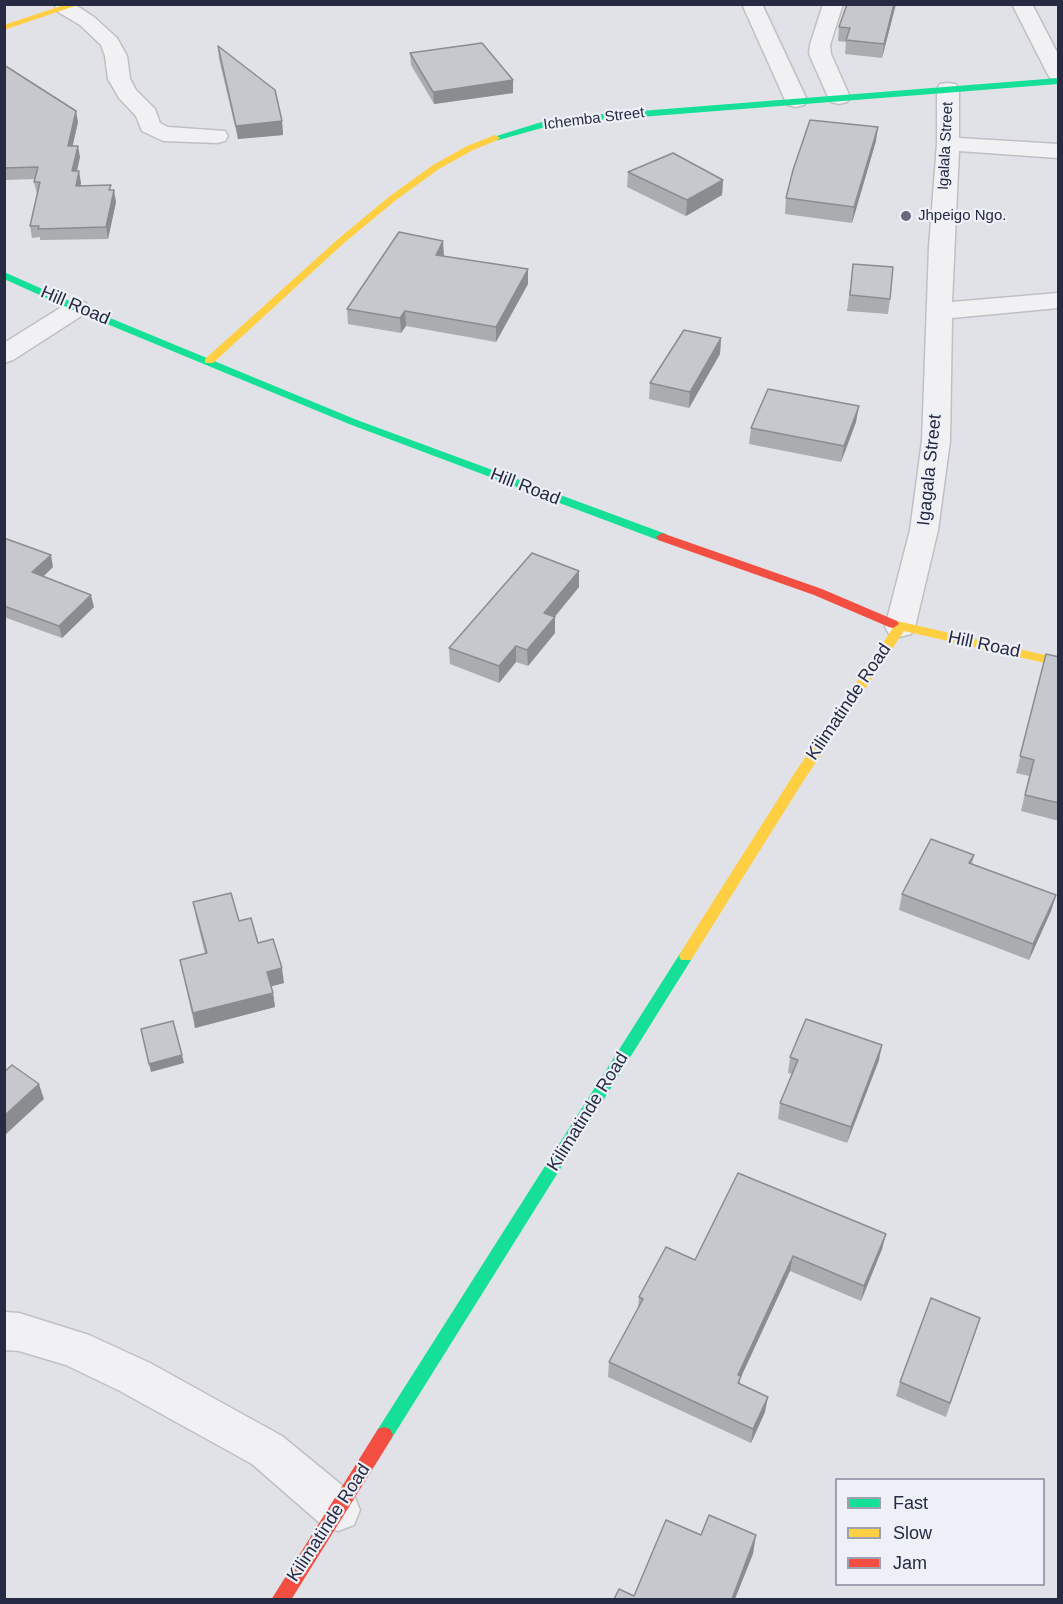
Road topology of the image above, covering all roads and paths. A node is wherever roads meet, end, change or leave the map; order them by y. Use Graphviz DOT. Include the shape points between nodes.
graph roads {
  1 [pos="752,4"];
  2 [pos="811,4"];
  3 [pos="1022,4"];
  4 [pos="71,6"];
  5 [pos="830,12"];
  6 [pos="4,28"];
  7 [pos="1059,73"];
  8 [pos="1059,81"];
  9 [pos="948,88"];
  10 [pos="839,97"];
  11 [pos="796,100"];
  12 [pos="217,136"];
  13 [pos="948,144"];
  14 [pos="1059,151"];
  15 [pos="4,275"];
  16 [pos="1059,301"];
  17 [pos="77,308"];
  18 [pos="940,311"];
  19 [pos="4,354"];
  20 [pos="208,361"];
  21 [pos="900,627"];
  22 [pos="1059,662"];
  23 [pos="4,1331"];
  24 [pos="338,1510"];
  25 [pos="280,1599"];
  1 -- 11 [label="street"];
  2 -- 5 [label="street"];
  3 -- 7 [label="street"];
  4 -- 6 [label="main road"];
  4 -- 12 [label="street" via="110,42 119,80 147,114 150,126 163,134"];
  5 -- 10 [label="street" via="820,54"];
  8 -- 9 [label="main road, Ichemba Street"];
  9 -- 10 [label="main road, Ichemba Street"];
  9 -- 13 [label="street, Igalala Street"];
  10 -- 11 [label="main road, Ichemba Street"];
  11 -- 20 [label="main road, Ichemba Street" via="548,123 470,148 393,198"];
  13 -- 14 [label="street"];
  13 -- 18 [label="street, Igalala Street"];
  15 -- 17 [label="main road, Hill Road"];
  16 -- 18 [label="street"];
  17 -- 19 [label="street"];
  17 -- 20 [label="main road, Hill Road"];
  18 -- 21 [label="street, Igagala Street" via="936,441 924,530"];
  20 -- 21 [label="main road, Hill Road" via="353,422 818,592"];
  21 -- 22 [label="main road, Hill Road"];
  21 -- 24 [label="main road, Kilimatinde Road" via="793,787"];
  23 -- 24 [label="street" via="74,1348 135,1377 267,1450"];
  24 -- 25 [label="main road, Kilimatinde Road"];
}
